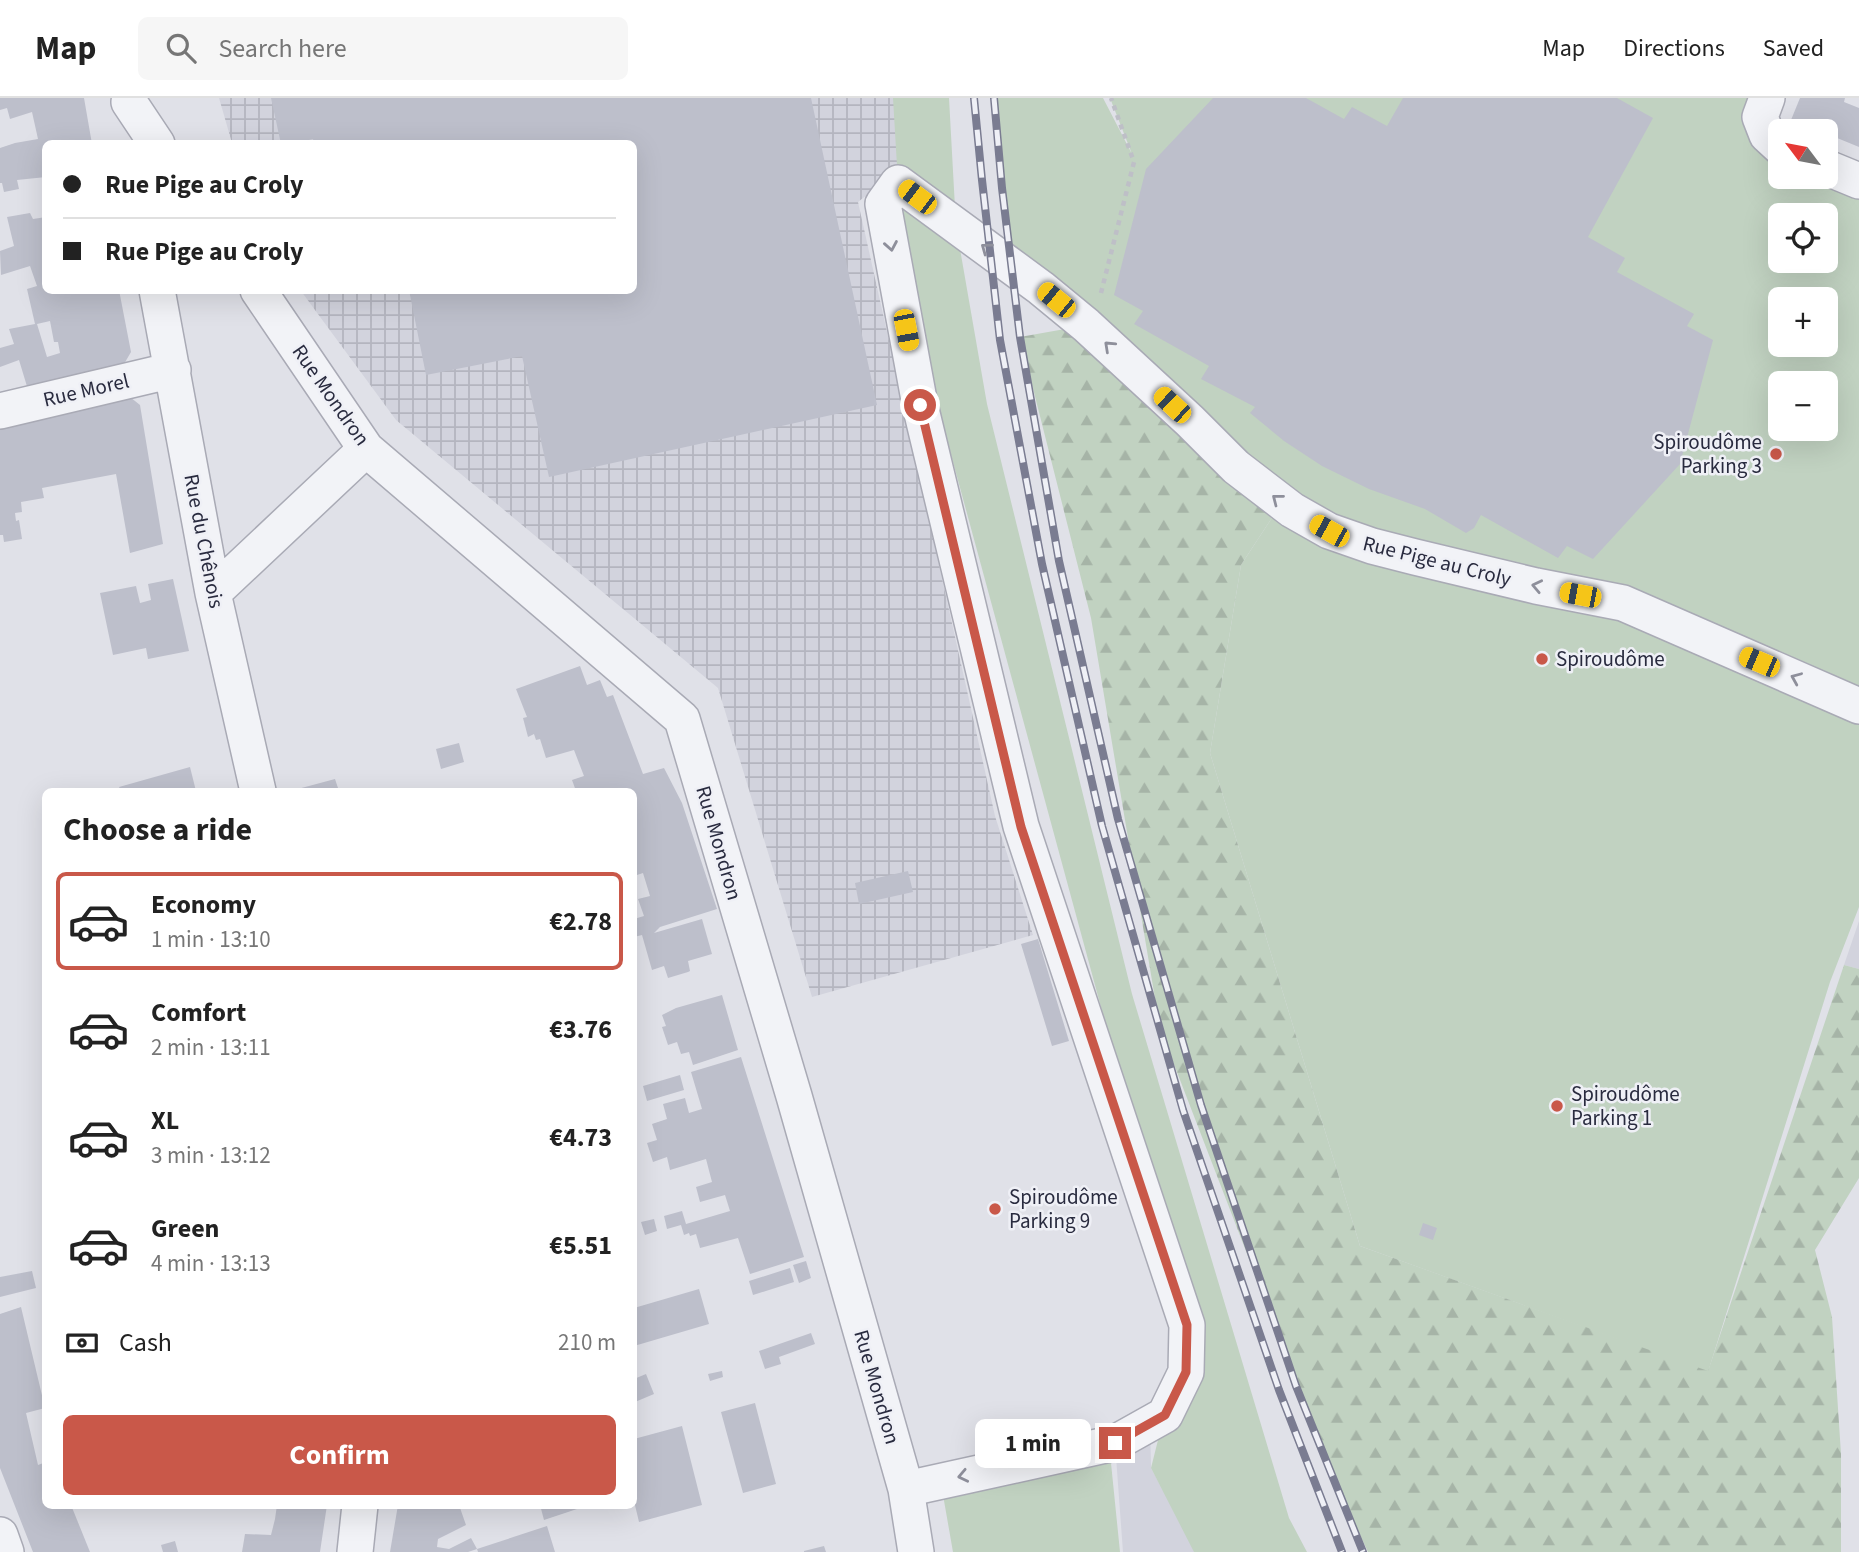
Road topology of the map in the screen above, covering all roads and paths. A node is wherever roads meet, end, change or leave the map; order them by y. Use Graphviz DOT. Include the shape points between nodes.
graph roads {
  1 [pos="1111,98"];
  2 [pos="1767,98"];
  3 [pos="128,100"];
  4 [pos="1768,136"];
  5 [pos="133,140"];
  6 [pos="154,140"];
  7 [pos="1838,172"];
  8 [pos="1859,181"];
  9 [pos="157,294"];
  10 [pos="261,294"];
  11 [pos="1099,298"];
  12 [pos="173,370"];
  13 [pos="0,411"];
  14 [pos="366,449"];
  15 [pos="213,593"];
  16 [pos="1859,705"];
  17 [pos="257,788"];
  18 [pos="906,1489"];
  19 [pos="360,1509"];
  20 [pos="0,1535"];
  21 [pos="6,1552"];
  22 [pos="355,1552"];
  23 [pos="916,1552"];
  1 -- 11 [label="path" via="1134,162"];
  2 -- 4 [label="street" via="1760,117"];
  3 -- 5 [label="street"];
  3 -- 6 [label="street"];
  7 -- 8 [label="street"];
  9 -- 12 [label="street, Rue du Chênois"];
  10 -- 14 [label="street, Rue Mondron"];
  12 -- 13 [label="street, Rue Morel"];
  12 -- 15 [label="street, Rue du Chênois"];
  14 -- 15 [label="street"];
  14 -- 18 [label="street, Rue Mondron" via="682,719"];
  15 -- 17 [label="street, Rue du Chênois"];
  16 -- 18 [label="street, Rue Pige au Croly, one-way" via="1623,603 1404,555 1329,531 1292,510 1236,467 1086,325 898,183 883,204 920,405 1021,827 1187,1325 1186,1372 1165,1415 1115,1443"];
  18 -- 23 [label="street, Rue Mondron"];
  19 -- 22 [label="street"];
  20 -- 21 [label="street"];
}
